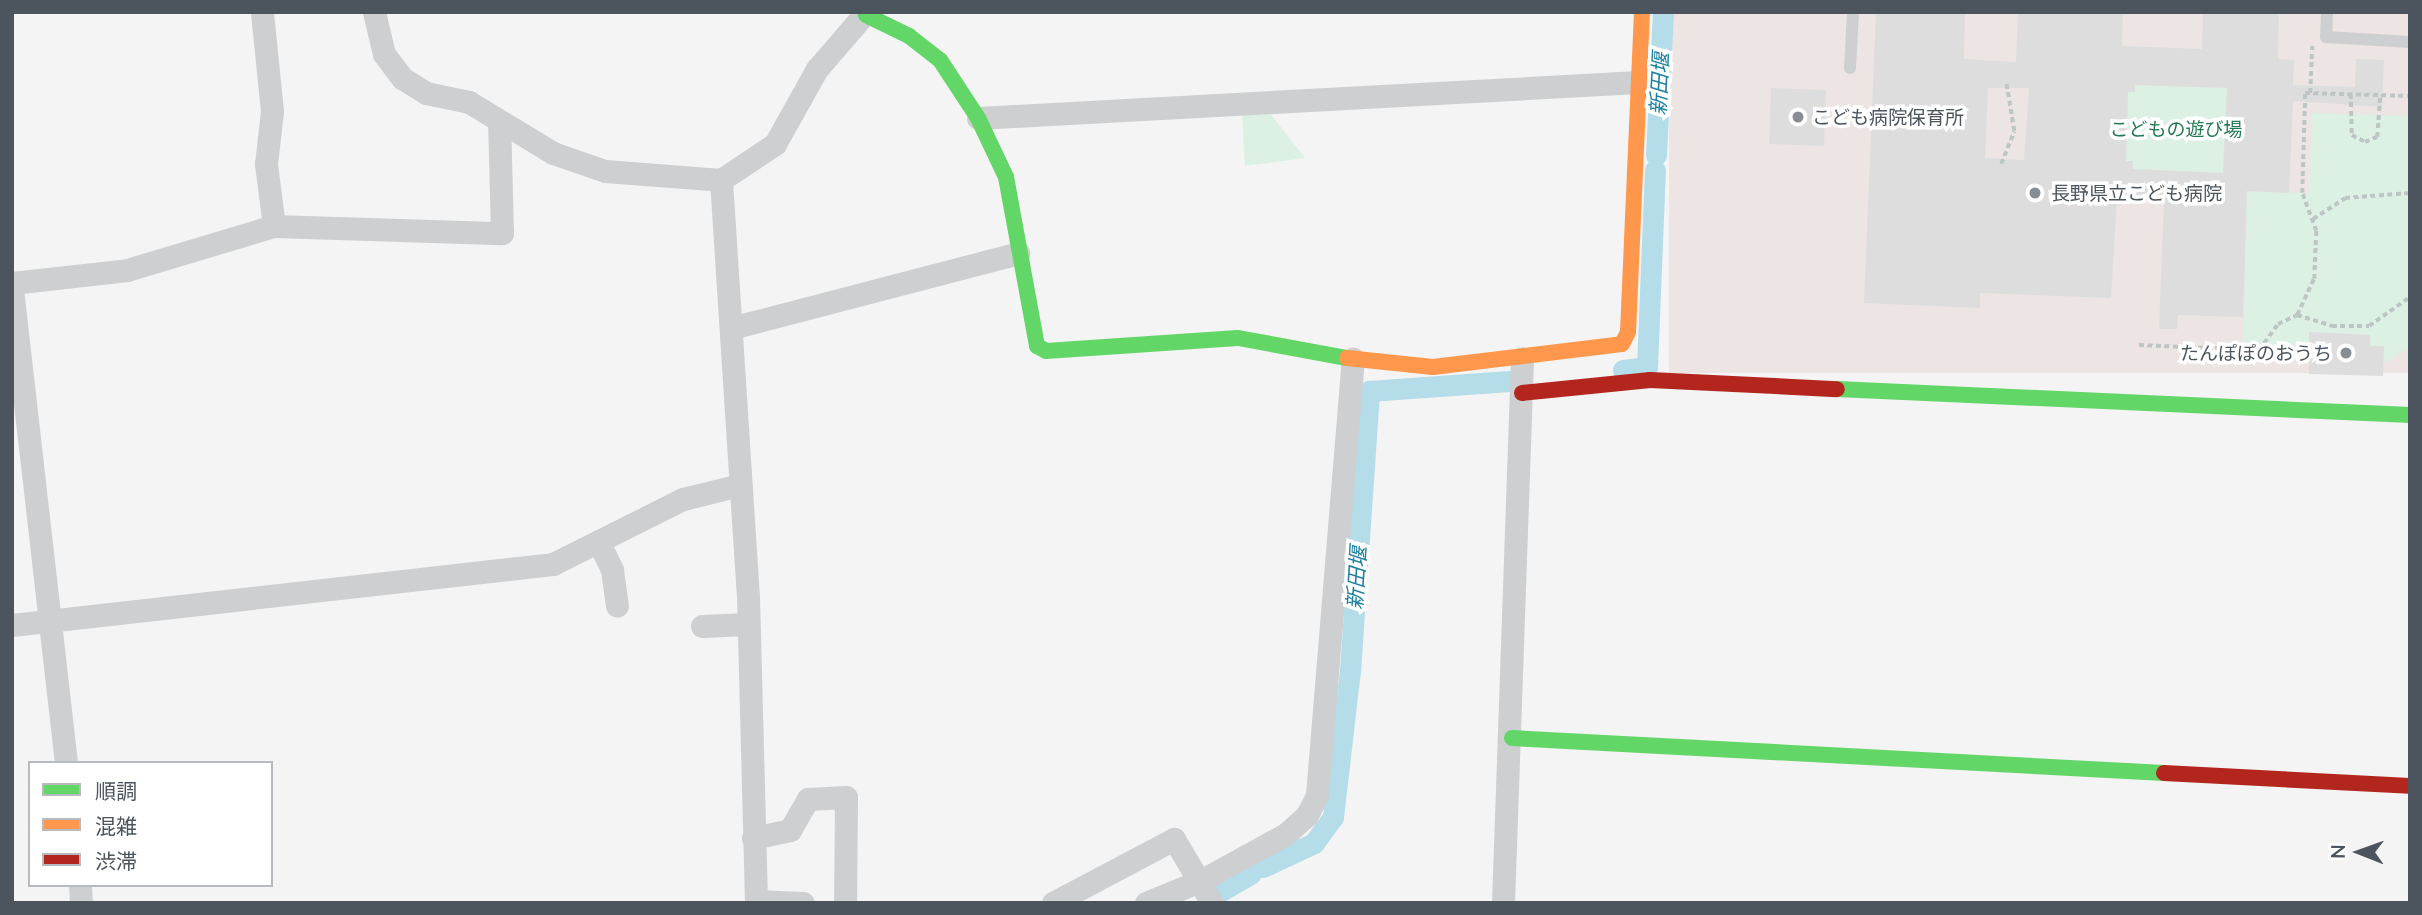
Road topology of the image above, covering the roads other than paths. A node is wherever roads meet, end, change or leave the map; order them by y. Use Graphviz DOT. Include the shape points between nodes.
graph roads {
  1 [pos="262,12"];
  2 [pos="374,12"];
  3 [pos="1642,12"];
  4 [pos="1853,12"];
  5 [pos="2327,12"];
  6 [pos="866,14"];
  7 [pos="2410,42"];
  8 [pos="1850,68"];
  9 [pos="1638,82"];
  10 [pos="978,118"];
  11 [pos="499,121"];
  12 [pos="721,180"];
  13 [pos="274,226"];
  14 [pos="1018,253"];
  15 [pos="12,283"];
  16 [pos="12,289"];
  17 [pos="731,328"];
  18 [pos="1353,358"];
  19 [pos="1522,358"];
  20 [pos="1522,393"];
  21 [pos="2410,415"];
  22 [pos="740,485"];
  23 [pos="600,545"];
  24 [pos="617,606"];
  25 [pos="50,621"];
  26 [pos="748,624"];
  27 [pos="12,625"];
  28 [pos="702,626"];
  29 [pos="1512,738"];
  30 [pos="66,761"];
  31 [pos="2410,786"];
  32 [pos="752,838"];
  33 [pos="1202,880"];
  34 [pos="756,902"];
  35 [pos="803,903"];
  36 [pos="845,903"];
  37 [pos="1053,903"];
  38 [pos="1146,903"];
  39 [pos="1212,903"];
  40 [pos="1503,903"];
  1 -- 13 [label="street" via="272,111 266,164"];
  2 -- 11 [label="street" via="384,54 402,78 426,93 469,102"];
  3 -- 9 [label="street"];
  4 -- 8 [label="lane"];
  5 -- 7 [label="lane" via="2326,37"];
  6 -- 10 [label="street" via="909,36 940,60"];
  6 -- 12 [label="street" via="817,69 775,144"];
  9 -- 10 [label="street"];
  9 -- 19 [label="street" via="1628,332 1613,349"];
  10 -- 14 [label="street" via="1006,177"];
  11 -- 12 [label="street" via="553,153 605,171"];
  11 -- 13 [label="street" via="502,233"];
  12 -- 17 [label="street"];
  13 -- 15 [label="street" via="127,270"];
  14 -- 17 [label="street"];
  14 -- 18 [label="street" via="1032,338 1046,351 1238,338"];
  16 -- 25 [label="street"];
  17 -- 22 [label="street"];
  18 -- 19 [label="street" via="1433,367"];
  18 -- 33 [label="street" via="1317,795 1307,815 1286,834"];
  19 -- 20 [label="street"];
  20 -- 21 [label="street" via="1650,380"];
  20 -- 29 [label="street"];
  22 -- 23 [label="street" via="683,499"];
  22 -- 26 [label="street"];
  23 -- 24 [label="street" via="612,570"];
  23 -- 25 [label="street" via="531,568"];
  25 -- 27 [label="street"];
  25 -- 30 [label="street"];
  26 -- 28 [label="street"];
  26 -- 32 [label="street"];
  29 -- 31 [label="street"];
  29 -- 40 [label="street"];
  32 -- 34 [label="street"];
  32 -- 36 [label="street" via="790,830 808,799 846,797"];
  33 -- 37 [label="street" via="1174,839"];
  33 -- 38 [label="street"];
  33 -- 39 [label="street"];
  34 -- 35 [label="street"];
}
